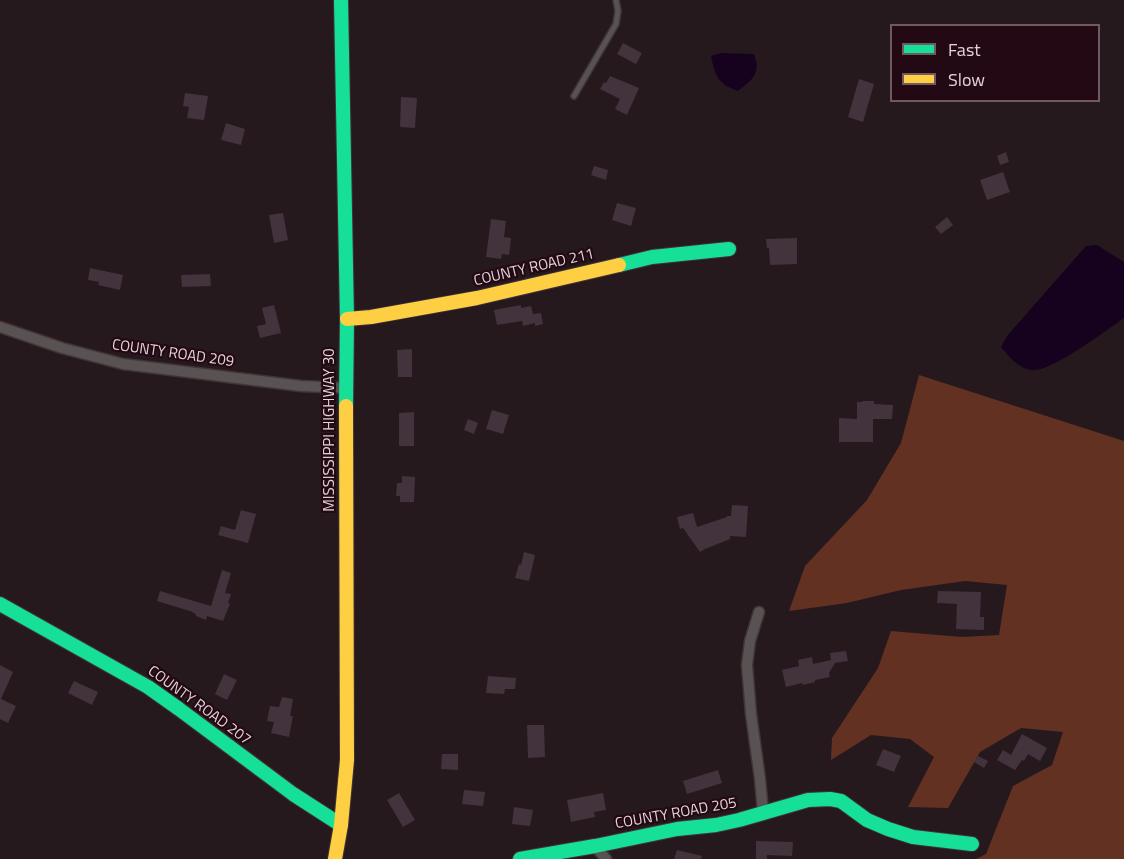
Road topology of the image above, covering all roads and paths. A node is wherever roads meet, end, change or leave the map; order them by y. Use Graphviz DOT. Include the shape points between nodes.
graph roads {
  1 [pos="341,0"];
  2 [pos="616,0"];
  3 [pos="574,96"];
  4 [pos="729,249"];
  5 [pos="347,319"];
  6 [pos="0,327"];
  7 [pos="346,388"];
  8 [pos="0,604"];
  9 [pos="759,612"];
  10 [pos="763,812"];
  11 [pos="341,825"];
  12 [pos="972,844"];
  13 [pos="595,846"];
  14 [pos="547,857"];
  15 [pos="335,859"];
  16 [pos="520,859"];
  17 [pos="606,859"];
  1 -- 5 [label="street, MISSISSIPPI HIGHWAY 30"];
  2 -- 3 [label="lane" via="616,24"];
  4 -- 5 [label="street, COUNTY ROAD 211" via="652,257 477,298"];
  5 -- 7 [label="street, MISSISSIPPI HIGHWAY 30"];
  6 -- 7 [label="street, COUNTY ROAD 209" via="123,364"];
  7 -- 11 [label="street, MISSISSIPPI HIGHWAY 30" via="347,760"];
  8 -- 11 [label="street, COUNTY ROAD 207" via="154,691"];
  9 -- 10 [label="street" via="747,665"];
  10 -- 12 [label="street, COUNTY ROAD 205" via="808,800 830,799 841,801 867,820 913,837"];
  10 -- 13 [label="street, COUNTY ROAD 205" via="716,825"];
  11 -- 15 [label="street, MISSISSIPPI HIGHWAY 30"];
  13 -- 14 [label="street, COUNTY ROAD 205"];
  13 -- 17 [label="street"];
  14 -- 16 [label="street, COUNTY ROAD 205"];
}
